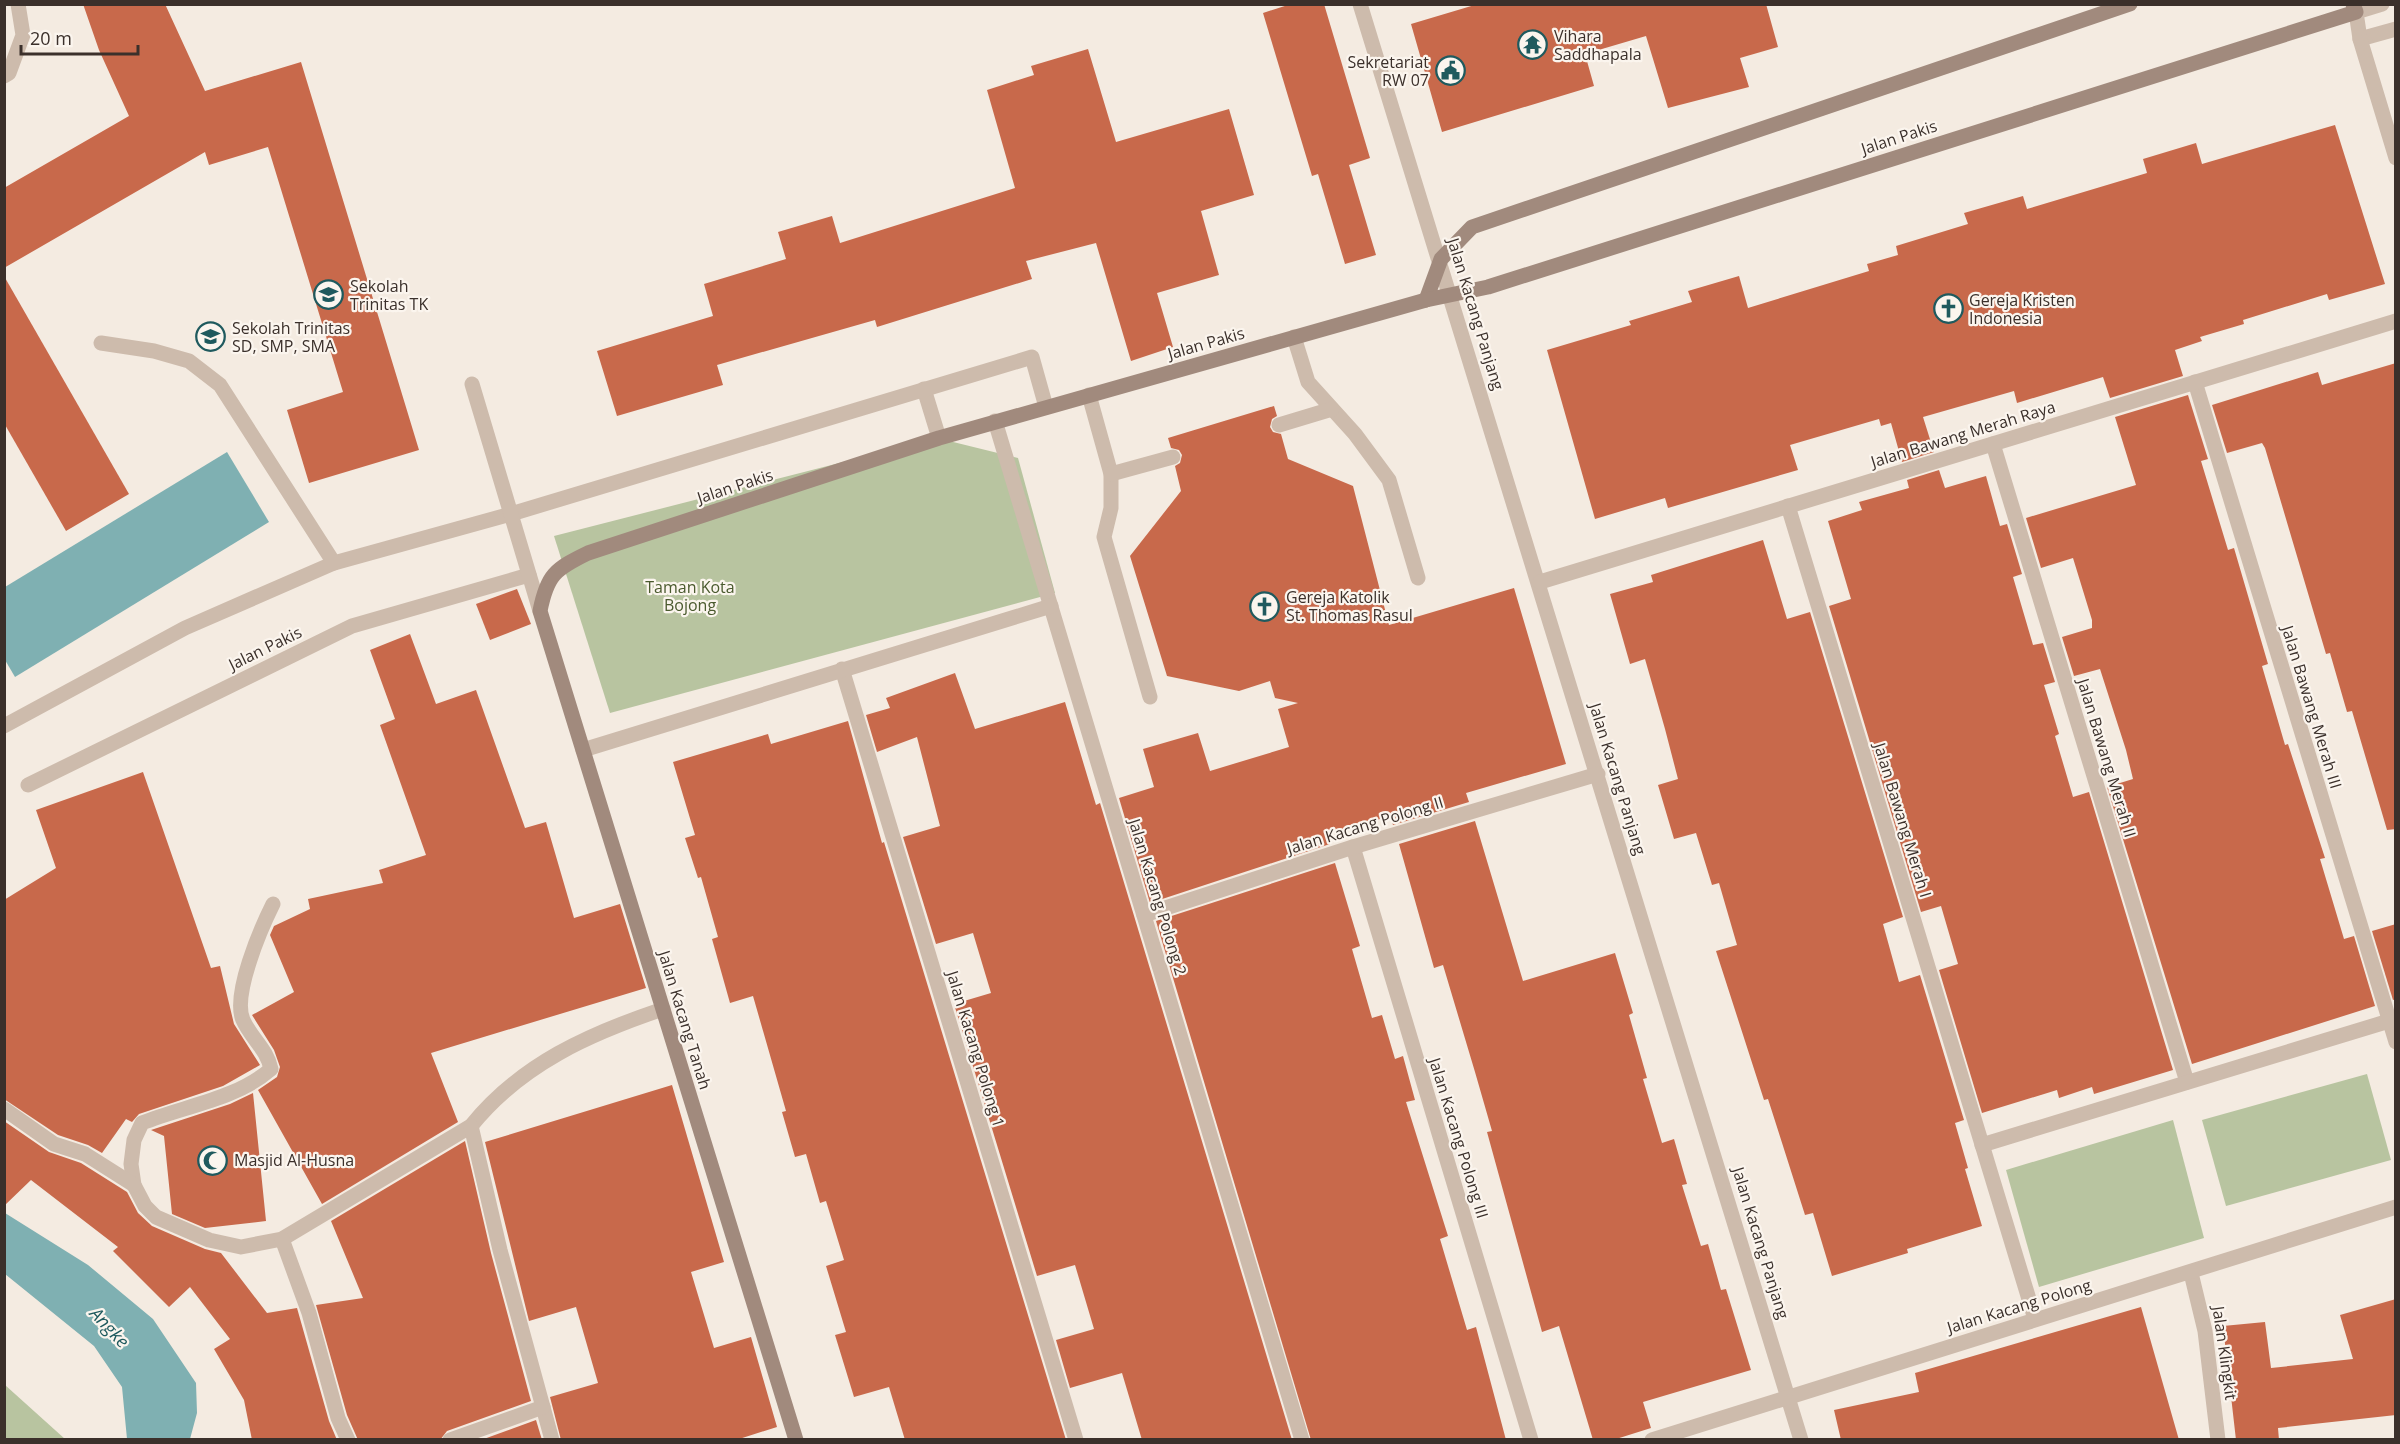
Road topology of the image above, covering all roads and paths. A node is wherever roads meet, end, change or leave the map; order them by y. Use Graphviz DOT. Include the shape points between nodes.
graph roads {
  1 [pos="18,4"];
  2 [pos="1360,4"];
  3 [pos="2130,4"];
  4 [pos="2382,4"];
  5 [pos="2354,8"];
  6 [pos="2396,29"];
  7 [pos="2360,39"];
  8 [pos="4,76"];
  9 [pos="2396,158"];
  10 [pos="1441,259"];
  11 [pos="1452,296"];
  12 [pos="1426,300"];
  13 [pos="2396,321"];
  14 [pos="1294,337"];
  15 [pos="101,343"];
  16 [pos="2195,382"];
  17 [pos="472,384"];
  18 [pos="924,389"];
  19 [pos="1089,395"];
  20 [pos="1046,407"];
  21 [pos="1332,409"];
  22 [pos="995,421"];
  23 [pos="1279,425"];
  24 [pos="939,438"];
  25 [pos="1993,444"];
  26 [pos="1173,457"];
  27 [pos="1111,474"];
  28 [pos="1788,506"];
  29 [pos="511,514"];
  30 [pos="334,563"];
  31 [pos="529,575"];
  32 [pos="1418,578"];
  33 [pos="1540,582"];
  34 [pos="1051,606"];
  35 [pos="540,611"];
  36 [pos="842,669"];
  37 [pos="1150,697"];
  38 [pos="4,726"];
  39 [pos="583,750"];
  40 [pos="1598,774"];
  41 [pos="28,784"];
  42 [pos="1353,847"];
  43 [pos="273,904"];
  44 [pos="1144,915"];
  45 [pos="663,1009"];
  46 [pos="2389,1021"];
  47 [pos="2396,1042"];
  48 [pos="2187,1082"];
  49 [pos="4,1109"];
  50 [pos="471,1126"];
  51 [pos="1982,1145"];
  52 [pos="134,1185"];
  53 [pos="2396,1207"];
  54 [pos="282,1239"];
  55 [pos="2191,1273"];
  56 [pos="2036,1319"];
  57 [pos="1789,1396"];
  58 [pos="543,1407"];
  59 [pos="348,1440"];
  60 [pos="450,1440"];
  61 [pos="552,1440"];
  62 [pos="796,1440"];
  63 [pos="1076,1440"];
  64 [pos="1302,1440"];
  65 [pos="1531,1440"];
  66 [pos="1652,1440"];
  67 [pos="1801,1440"];
  68 [pos="2218,1440"];
  1 -- 8 [label="street" via="23,35 9,73"];
  2 -- 10 [label="street, Jalan Kacang Panjang"];
  3 -- 10 [label="street" via="1472,227"];
  4 -- 5 [label="street, Jalan Pakis"];
  5 -- 7 [label="street"];
  5 -- 11 [label="street, Jalan Pakis"];
  6 -- 7 [label="street"];
  7 -- 9 [label="street"];
  10 -- 11 [label="street, Jalan Kacang Panjang"];
  10 -- 12 [label="street"];
  11 -- 12 [label="street, Jalan Pakis"];
  11 -- 33 [label="street, Jalan Kacang Panjang"];
  12 -- 14 [label="street, Jalan Pakis"];
  13 -- 16 [label="street, Jalan Bawang Merah Raya"];
  14 -- 19 [label="street, Jalan Pakis"];
  14 -- 21 [label="street" via="1308,382"];
  15 -- 30 [label="street" via="189,361 220,385"];
  16 -- 25 [label="street, Jalan Bawang Merah Raya"];
  16 -- 46 [label="street, Jalan Bawang Merah III"];
  17 -- 29 [label="street"];
  18 -- 20 [label="street" via="1032,357"];
  18 -- 24 [label="street"];
  18 -- 29 [label="street"];
  19 -- 20 [label="street, Jalan Pakis"];
  19 -- 27 [label="street"];
  20 -- 22 [label="street, Jalan Pakis"];
  21 -- 23 [label="street"];
  21 -- 32 [label="street" via="1389,480"];
  22 -- 24 [label="street"];
  22 -- 34 [label="street, Jalan Kacang Polong 2"];
  24 -- 35 [label="street, Jalan Pakis" via="588,553 563,565 545,585"];
  25 -- 28 [label="street, Jalan Bawang Merah Raya"];
  25 -- 48 [label="street, Jalan Bawang Merah II"];
  26 -- 27 [label="street"];
  27 -- 37 [label="street" via="1111,508 1104,537"];
  28 -- 33 [label="street, Jalan Bawang Merah Raya"];
  28 -- 51 [label="street, Jalan Bawang Merah I"];
  29 -- 30 [label="street"];
  29 -- 31 [label="street"];
  30 -- 38 [label="street" via="185,628"];
  31 -- 35 [label="street"];
  31 -- 41 [label="street, Jalan Pakis" via="352,626"];
  33 -- 40 [label="street, Jalan Kacang Panjang"];
  34 -- 36 [label="street"];
  34 -- 44 [label="street, Jalan Kacang Polong 2"];
  35 -- 39 [label="street, Jalan Kacang Tanah"];
  36 -- 39 [label="street"];
  36 -- 63 [label="street, Jalan Kacang Polong 1"];
  39 -- 45 [label="street, Jalan Kacang Tanah"];
  40 -- 42 [label="street, Jalan Kacang Polong II"];
  40 -- 57 [label="street, Jalan Kacang Panjang"];
  42 -- 44 [label="street, Jalan Kacang Polong II"];
  42 -- 65 [label="street, Jalan Kacang Polong III"];
  43 -- 52 [label="street" via="259,931 240,1002 243,1020 269,1057 271,1069 244,1086 142,1123 134,1140"];
  44 -- 64 [label="street, Jalan Kacang Polong 2"];
  45 -- 50 [label="street" via="547,1058 493,1098"];
  45 -- 62 [label="street, Jalan Kacang Tanah"];
  46 -- 47 [label="street, Jalan Bawang Merah III"];
  46 -- 48 [label="street"];
  48 -- 51 [label="street"];
  49 -- 52 [label="street" via="54,1144 85,1154"];
  50 -- 54 [label="street"];
  50 -- 58 [label="street"];
  51 -- 56 [label="street, Jalan Bawang Merah I"];
  52 -- 54 [label="street" via="156,1217 209,1240 241,1247"];
  53 -- 55 [label="street, Jalan Kacang Polong"];
  54 -- 59 [label="street"];
  55 -- 56 [label="street, Jalan Kacang Polong"];
  55 -- 68 [label="street, Jalan Klingkit" via="2205,1331"];
  56 -- 57 [label="street, Jalan Kacang Polong"];
  57 -- 66 [label="street, Jalan Kacang Polong"];
  57 -- 67 [label="street, Jalan Kacang Panjang"];
  58 -- 60 [label="street"];
  58 -- 61 [label="street"];
}
